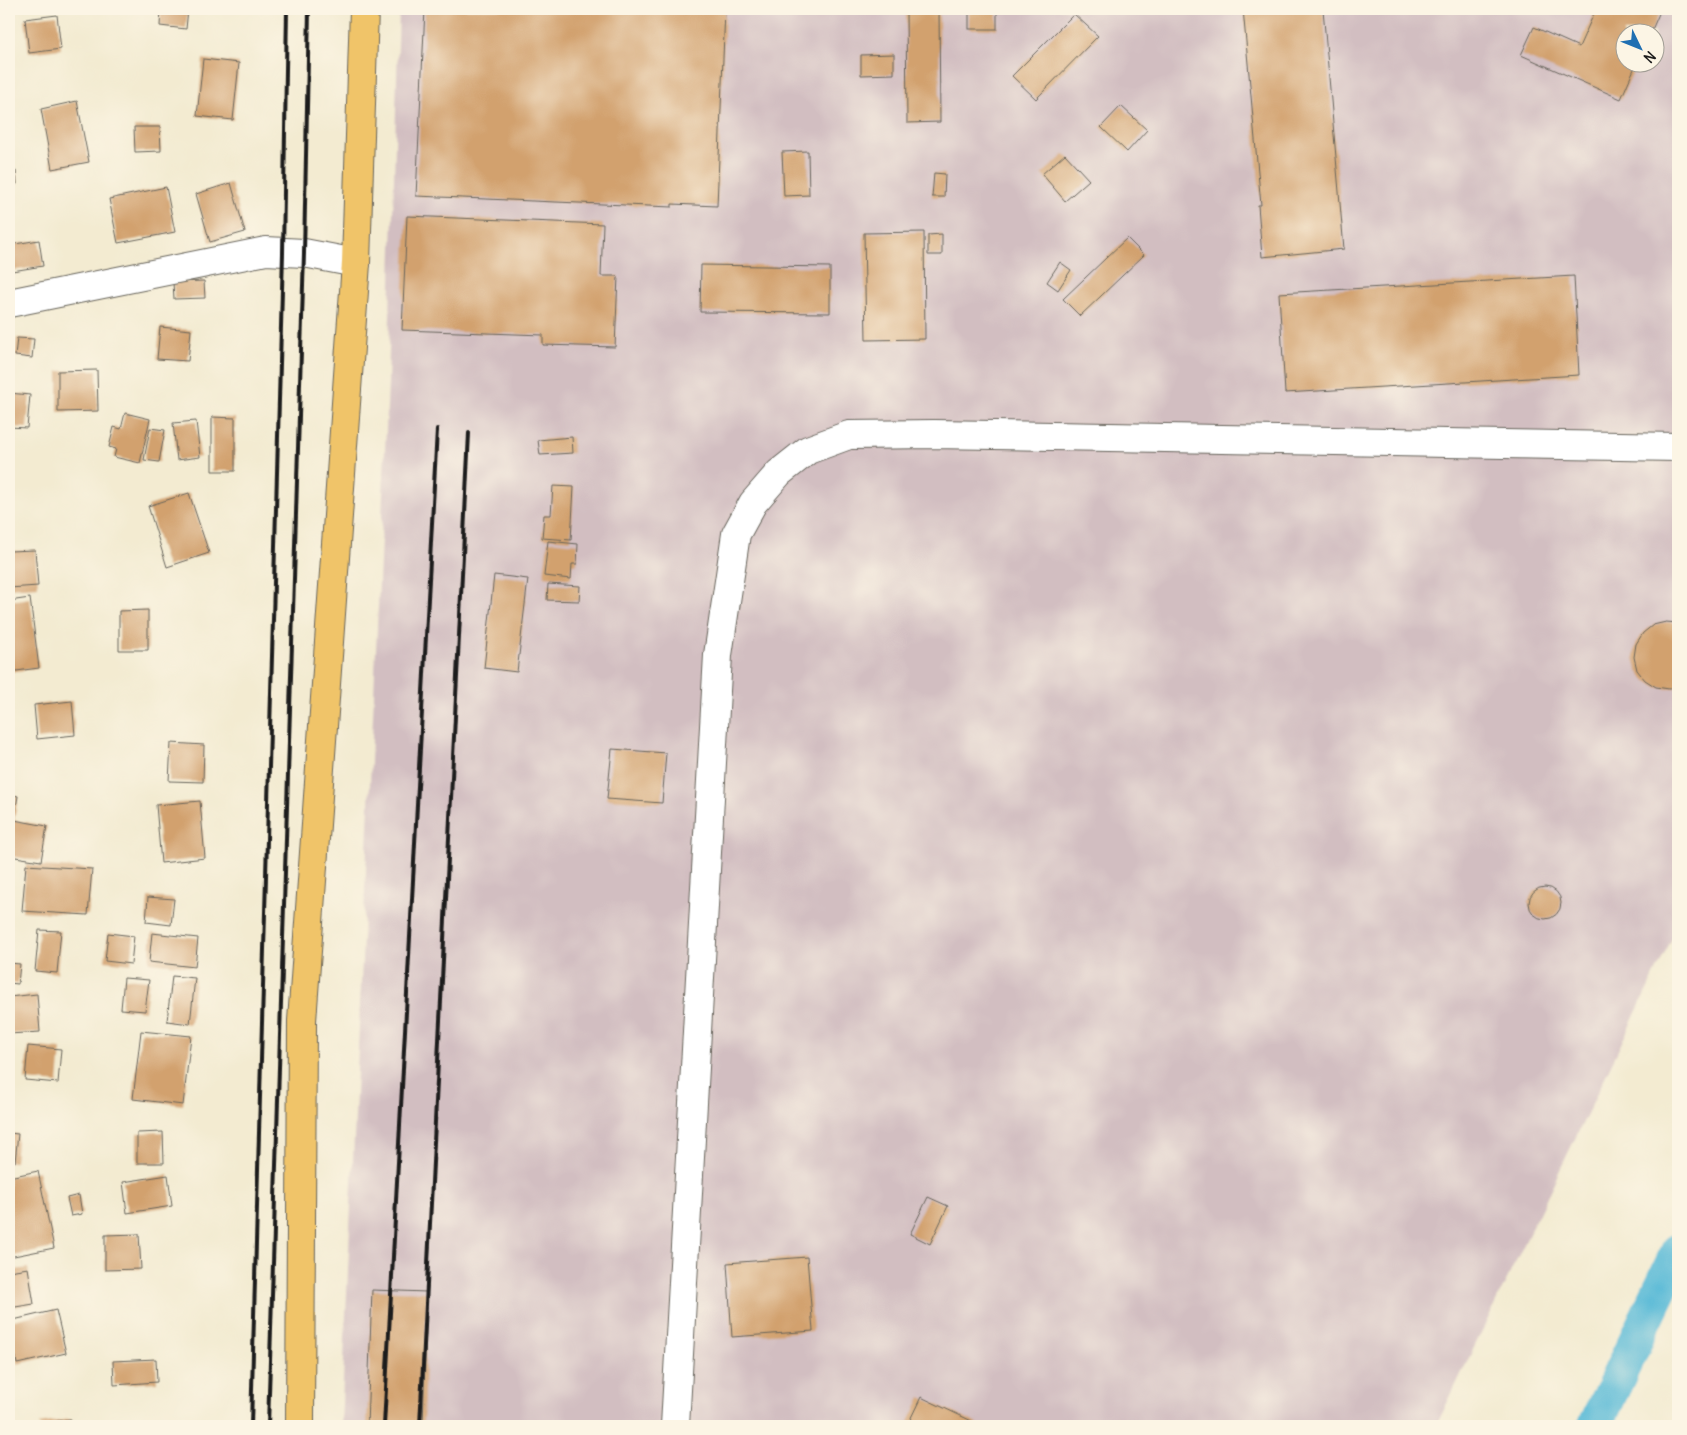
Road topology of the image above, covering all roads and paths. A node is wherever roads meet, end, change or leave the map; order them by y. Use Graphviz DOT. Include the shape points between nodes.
graph roads {
  1 [pos="364,9"];
  2 [pos="356,263"];
  3 [pos="9,303"];
  4 [pos="1678,448"];
  5 [pos="300,1426"];
  6 [pos="675,1426"];
  1 -- 2 [label="main road"];
  2 -- 3 [label="street" via="304,253 266,251"];
  2 -- 5 [label="main road" via="302,1021"];
  4 -- 6 [label="street" via="849,435 808,450 779,472 753,503 736,534 718,655"];
}
